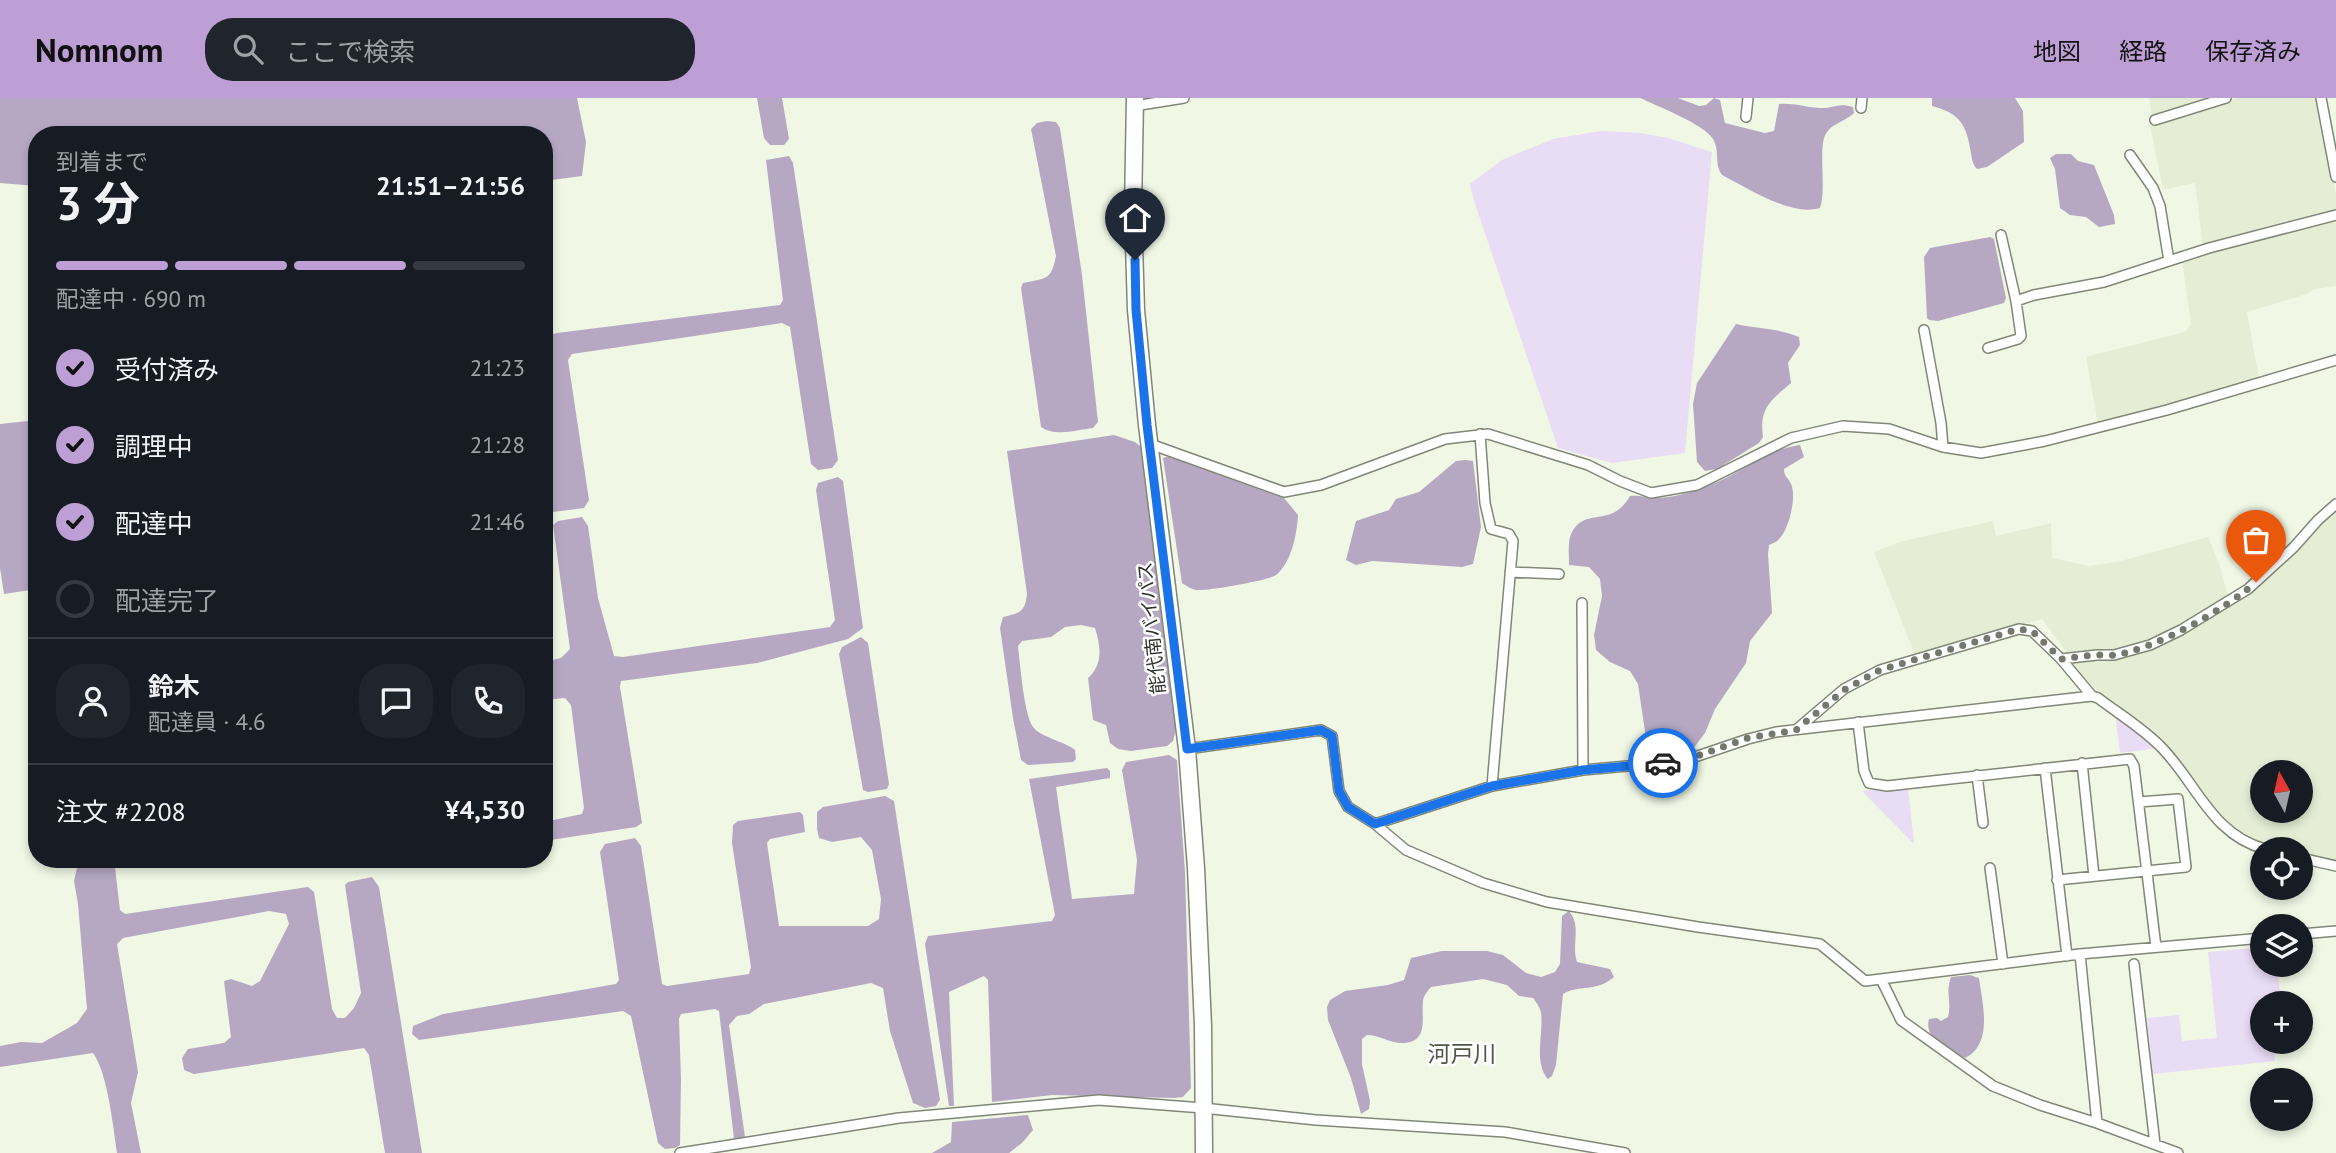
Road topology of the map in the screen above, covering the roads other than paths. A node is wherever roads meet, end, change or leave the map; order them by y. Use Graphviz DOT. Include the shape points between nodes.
graph roads {
  1 [pos="1184,98"];
  2 [pos="1748,98"];
  3 [pos="2226,98"];
  4 [pos="2321,98"];
  5 [pos="1135,102"];
  6 [pos="1746,117"];
  7 [pos="2155,120"];
  8 [pos="2130,155"];
  9 [pos="2336,177"];
  10 [pos="2336,215"];
  11 [pos="2001,235"];
  12 [pos="2169,261"];
  13 [pos="2016,301"];
  14 [pos="1924,330"];
  15 [pos="1988,348"];
  16 [pos="2336,360"];
  17 [pos="1480,434"];
  18 [pos="1150,444"];
  19 [pos="1943,447"];
  20 [pos="2336,504"];
  21 [pos="1510,572"];
  22 [pos="1559,574"];
  23 [pos="1583,603"];
  24 [pos="2061,659"];
  25 [pos="2092,696"];
  26 [pos="1858,722"];
  27 [pos="1796,730"];
  28 [pos="1187,749"];
  29 [pos="2082,763"];
  30 [pos="2045,768"];
  31 [pos="1583,770"];
  32 [pos="1977,775"];
  33 [pos="1492,786"];
  34 [pos="2139,802"];
  35 [pos="1983,823"];
  36 [pos="1375,824"];
  37 [pos="2250,845"];
  38 [pos="2313,861"];
  39 [pos="2336,866"];
  40 [pos="1990,868"];
  41 [pos="2146,872"];
  42 [pos="2094,876"];
  43 [pos="2057,880"];
  44 [pos="2336,931"];
  45 [pos="2313,933"];
  46 [pos="2250,939"];
  47 [pos="2155,947"];
  48 [pos="2080,954"];
  49 [pos="2067,956"];
  50 [pos="2003,964"];
  51 [pos="2134,964"];
  52 [pos="1881,979"];
  53 [pos="1203,1108"];
  54 [pos="2097,1123"];
  55 [pos="2155,1144"];
  56 [pos="680,1153"];
  57 [pos="1204,1153"];
  58 [pos="1625,1153"];
  59 [pos="2178,1153"];
  1 -- 5 [label="street"];
  2 -- 6 [label="street"];
  3 -- 7 [label="street"];
  4 -- 9 [label="street"];
  5 -- 18 [label="highway, 能代南バイパス" via="1136,310"];
  8 -- 12 [label="street" via="2161,206"];
  10 -- 12 [label="street"];
  11 -- 13 [label="street"];
  12 -- 13 [label="street" via="2104,282"];
  13 -- 15 [label="street" via="2021,336"];
  14 -- 19 [label="street"];
  16 -- 19 [label="street" via="2045,441 1982,453"];
  17 -- 18 [label="street" via="1445,439 1321,485 1284,492"];
  17 -- 19 [label="street" via="1588,465 1651,493 1697,485 1791,438 1843,426 1889,429"];
  17 -- 21 [label="street" via="1488,516 1491,529 1509,534 1513,541"];
  18 -- 28 [label="highway, 能代南バイパス"];
  20 -- 24 [label="street" via="2248,589 2181,630 2115,655"];
  21 -- 22 [label="street"];
  21 -- 33 [label="street"];
  23 -- 31 [label="street"];
  24 -- 25 [label="street"];
  24 -- 27 [label="street" via="2032,631 2019,629 1880,670 1844,690"];
  25 -- 26 [label="street"];
  25 -- 37 [label="street" via="2162,748 2219,822"];
  26 -- 27 [label="street"];
  26 -- 32 [label="street" via="1869,783 1887,786"];
  27 -- 31 [label="street" via="1748,738 1683,761"];
  28 -- 36 [label="street" via="1321,730 1332,736 1339,791 1348,807"];
  28 -- 53 [label="highway, 能代南バイパス" via="1196,868"];
  29 -- 30 [label="street"];
  29 -- 34 [label="street" via="2130,759"];
  29 -- 42 [label="street"];
  30 -- 32 [label="street"];
  30 -- 43 [label="street"];
  31 -- 33 [label="street"];
  32 -- 35 [label="street"];
  33 -- 36 [label="street"];
  34 -- 41 [label="street"];
  34 -- 41 [label="street" via="2178,799 2186,867"];
  36 -- 52 [label="street" via="1406,850 1483,883 1547,902 1820,944 1865,981"];
  38 -- 39 [label="street"];
  40 -- 50 [label="street"];
  41 -- 42 [label="street"];
  41 -- 47 [label="street"];
  42 -- 43 [label="street"];
  43 -- 49 [label="street"];
  44 -- 45 [label="street"];
  46 -- 47 [label="street"];
  47 -- 48 [label="street"];
  48 -- 49 [label="street"];
  48 -- 54 [label="street"];
  49 -- 50 [label="street"];
  50 -- 52 [label="street"];
  51 -- 55 [label="street"];
  52 -- 54 [label="street" via="1901,1020 1993,1086"];
  53 -- 56 [label="street" via="1099,1100 946,1113"];
  53 -- 57 [label="highway, 能代南バイパス"];
  53 -- 58 [label="street" via="1505,1132"];
  54 -- 55 [label="street"];
  55 -- 59 [label="street"];
}
